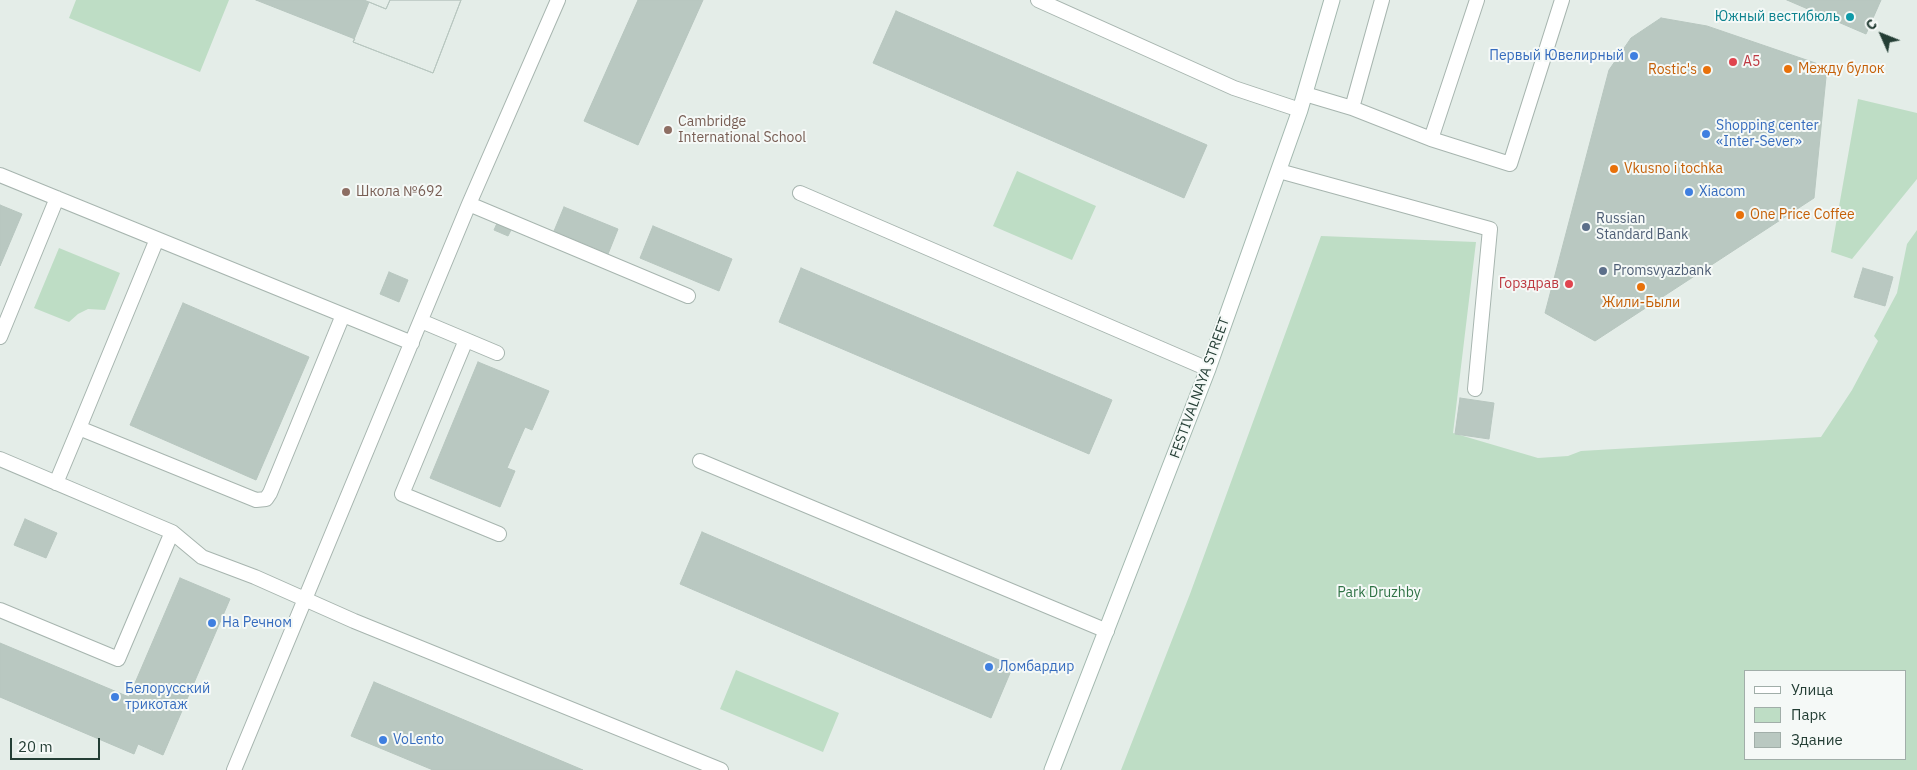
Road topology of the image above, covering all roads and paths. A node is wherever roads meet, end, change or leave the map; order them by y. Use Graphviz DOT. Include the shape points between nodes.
graph roads {
  1 [pos="558,0"];
  2 [pos="1038,0"];
  3 [pos="1332,0"];
  4 [pos="1382,0"];
  5 [pos="1477,0"];
  6 [pos="1562,0"];
  7 [pos="1305,94"];
  8 [pos="1352,108"];
  9 [pos="1300,110"];
  10 [pos="1431,139"];
  11 [pos="1279,171"];
  12 [pos="0,175"];
  13 [pos="800,193"];
  14 [pos="57,198"];
  15 [pos="469,204"];
  16 [pos="157,239"];
  17 [pos="688,296"];
  18 [pos="343,315"];
  19 [pos="421,321"];
  20 [pos="0,337"];
  21 [pos="466,340"];
  22 [pos="412,343"];
  23 [pos="497,353"];
  24 [pos="1208,369"];
  25 [pos="1475,389"];
  26 [pos="79,428"];
  27 [pos="0,459"];
  28 [pos="700,461"];
  29 [pos="56,483"];
  30 [pos="172,532"];
  31 [pos="499,534"];
  32 [pos="306,600"];
  33 [pos="0,610"];
  34 [pos="1107,630"];
  35 [pos="234,770"];
  36 [pos="721,770"];
  37 [pos="1052,770"];
  1 -- 15 [label="lane"];
  2 -- 9 [label="lane" via="1234,88"];
  3 -- 7 [label="street, FESTIVALNAYA STREET"];
  4 -- 8 [label="lane"];
  5 -- 10 [label="lane"];
  6 -- 10 [label="lane" via="1510,164"];
  7 -- 8 [label="lane"];
  7 -- 9 [label="street, FESTIVALNAYA STREET"];
  8 -- 10 [label="lane"];
  9 -- 11 [label="street, FESTIVALNAYA STREET"];
  11 -- 24 [label="street, FESTIVALNAYA STREET"];
  11 -- 25 [label="lane" via="1490,230"];
  12 -- 14 [label="lane"];
  13 -- 24 [label="lane"];
  14 -- 16 [label="lane"];
  14 -- 20 [label="lane"];
  15 -- 17 [label="lane"];
  15 -- 19 [label="lane"];
  16 -- 18 [label="lane"];
  16 -- 26 [label="lane"];
  18 -- 22 [label="lane"];
  18 -- 26 [label="lane" via="270,494 263,500 256,500"];
  19 -- 21 [label="lane"];
  19 -- 22 [label="lane"];
  21 -- 23 [label="lane"];
  21 -- 31 [label="lane" via="402,494"];
  22 -- 32 [label="lane"];
  24 -- 34 [label="street, FESTIVALNAYA STREET"];
  26 -- 29 [label="lane"];
  27 -- 29 [label="lane"];
  28 -- 34 [label="lane"];
  29 -- 30 [label="lane"];
  30 -- 32 [label="lane" via="202,557"];
  30 -- 33 [label="lane" via="118,659"];
  32 -- 35 [label="lane"];
  32 -- 36 [label="lane"];
  34 -- 37 [label="street, FESTIVALNAYA STREET"];
}
